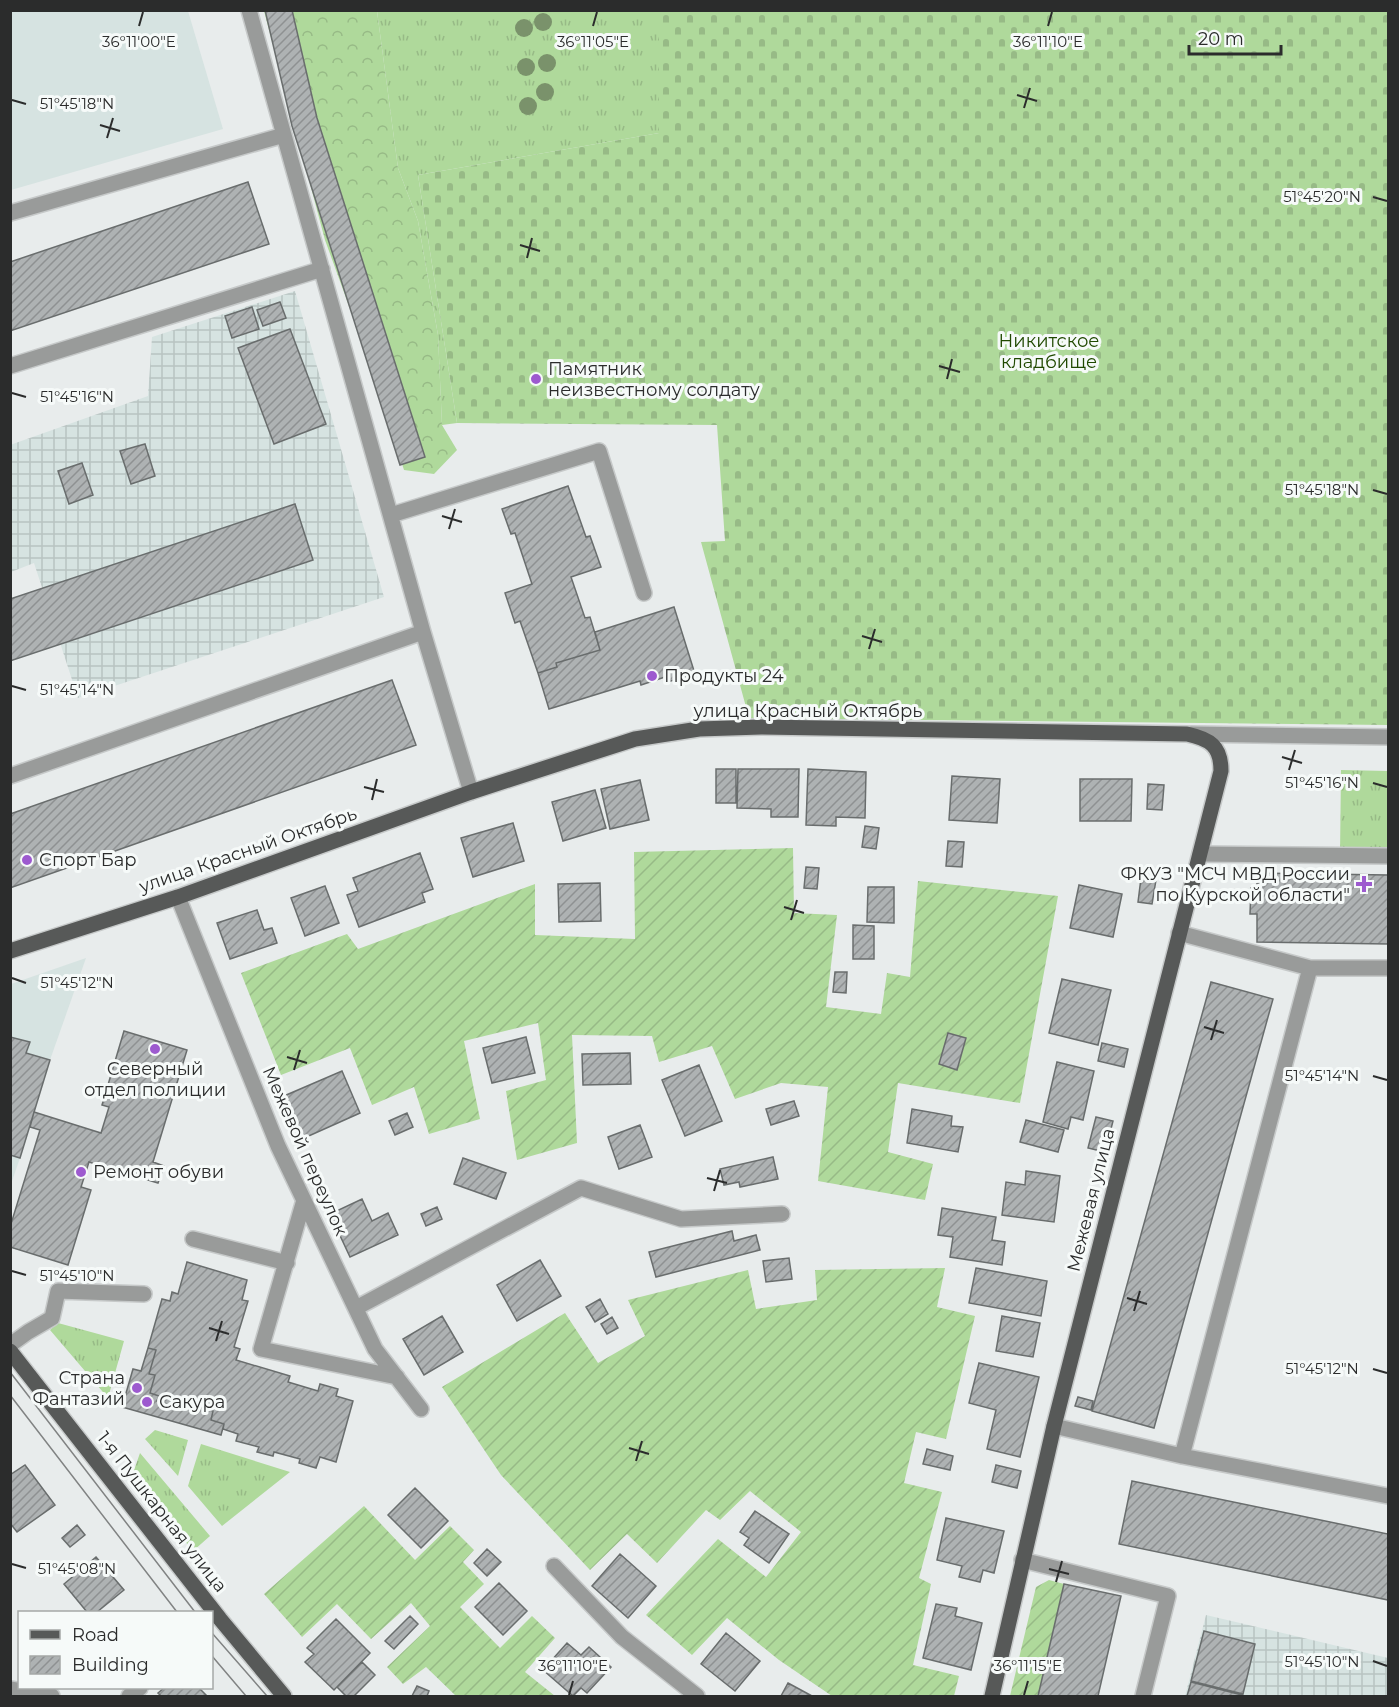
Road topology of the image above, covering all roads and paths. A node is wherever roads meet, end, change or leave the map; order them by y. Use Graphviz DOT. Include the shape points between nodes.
graph roads {
  1 [pos="249,10"];
  2 [pos="284,135"];
  3 [pos="10,213"];
  4 [pos="322,269"];
  5 [pos="10,366"];
  6 [pos="391,515"];
  7 [pos="644,592"];
  8 [pos="423,632"];
  9 [pos="1187,734"];
  10 [pos="1389,737"];
  11 [pos="10,776"];
  12 [pos="471,792"];
  13 [pos="1200,854"];
  14 [pos="1389,856"];
  15 [pos="178,897"];
  16 [pos="1179,933"];
  17 [pos="10,951"];
  18 [pos="1310,968"];
  19 [pos="1389,968"];
  20 [pos="304,1200"];
  21 [pos="782,1214"];
  22 [pos="194,1239"];
  23 [pos="286,1263"];
  24 [pos="144,1294"];
  25 [pos="356,1308"];
  26 [pos="10,1345"];
  27 [pos="10,1351"];
  28 [pos="397,1377"];
  29 [pos="421,1409"];
  30 [pos="1054,1426"];
  31 [pos="1182,1456"];
  32 [pos="1389,1496"];
  33 [pos="1022,1560"];
  34 [pos="554,1566"];
  35 [pos="207,1611"];
  36 [pos="216,1623"];
  37 [pos="10,1689"];
  38 [pos="52,1696"];
  39 [pos="284,1696"];
  40 [pos="698,1696"];
  41 [pos="992,1696"];
  42 [pos="1143,1696"];
  1 -- 2 [label="street"];
  2 -- 3 [label="street"];
  2 -- 4 [label="street"];
  4 -- 5 [label="street"];
  4 -- 6 [label="street"];
  6 -- 7 [label="street" via="599,451"];
  6 -- 8 [label="street"];
  8 -- 11 [label="street"];
  8 -- 12 [label="street"];
  9 -- 10 [label="street, улица Красный Октябрь"];
  9 -- 12 [label="main road, улица Красный Октябрь" via="699,729 635,739"];
  9 -- 13 [label="main road, Межевая улица" via="1210,742 1221,763"];
  12 -- 15 [label="main road, улица Красный Октябрь"];
  13 -- 14 [label="street"];
  13 -- 16 [label="main road, Межевая улица"];
  15 -- 17 [label="main road, улица Красный Октябрь"];
  15 -- 20 [label="street, Межевой переулок" via="278,1146"];
  16 -- 18 [label="street"];
  16 -- 30 [label="main road, Межевая улица"];
  18 -- 19 [label="street"];
  18 -- 31 [label="street"];
  20 -- 23 [label="street"];
  20 -- 25 [label="street, Межевой переулок"];
  21 -- 25 [label="street" via="681,1219 581,1188"];
  22 -- 23 [label="street"];
  23 -- 28 [label="street" via="261,1349"];
  24 -- 26 [label="street" via="58,1291 52,1318"];
  25 -- 28 [label="street, Межевой переулок" via="375,1349"];
  27 -- 35 [label="main road, 1-я Пушкарная улица"];
  28 -- 29 [label="street, Межевой переулок"];
  30 -- 31 [label="street"];
  30 -- 33 [label="main road, Межевая улица"];
  31 -- 32 [label="street"];
  33 -- 41 [label="main road, Межевая улица"];
  33 -- 42 [label="street" via="1168,1596"];
  34 -- 40 [label="street" via="622,1636"];
  36 -- 39 [label="main road, 1-я Пушкарная улица"];
  37 -- 38 [label="street"];
}
